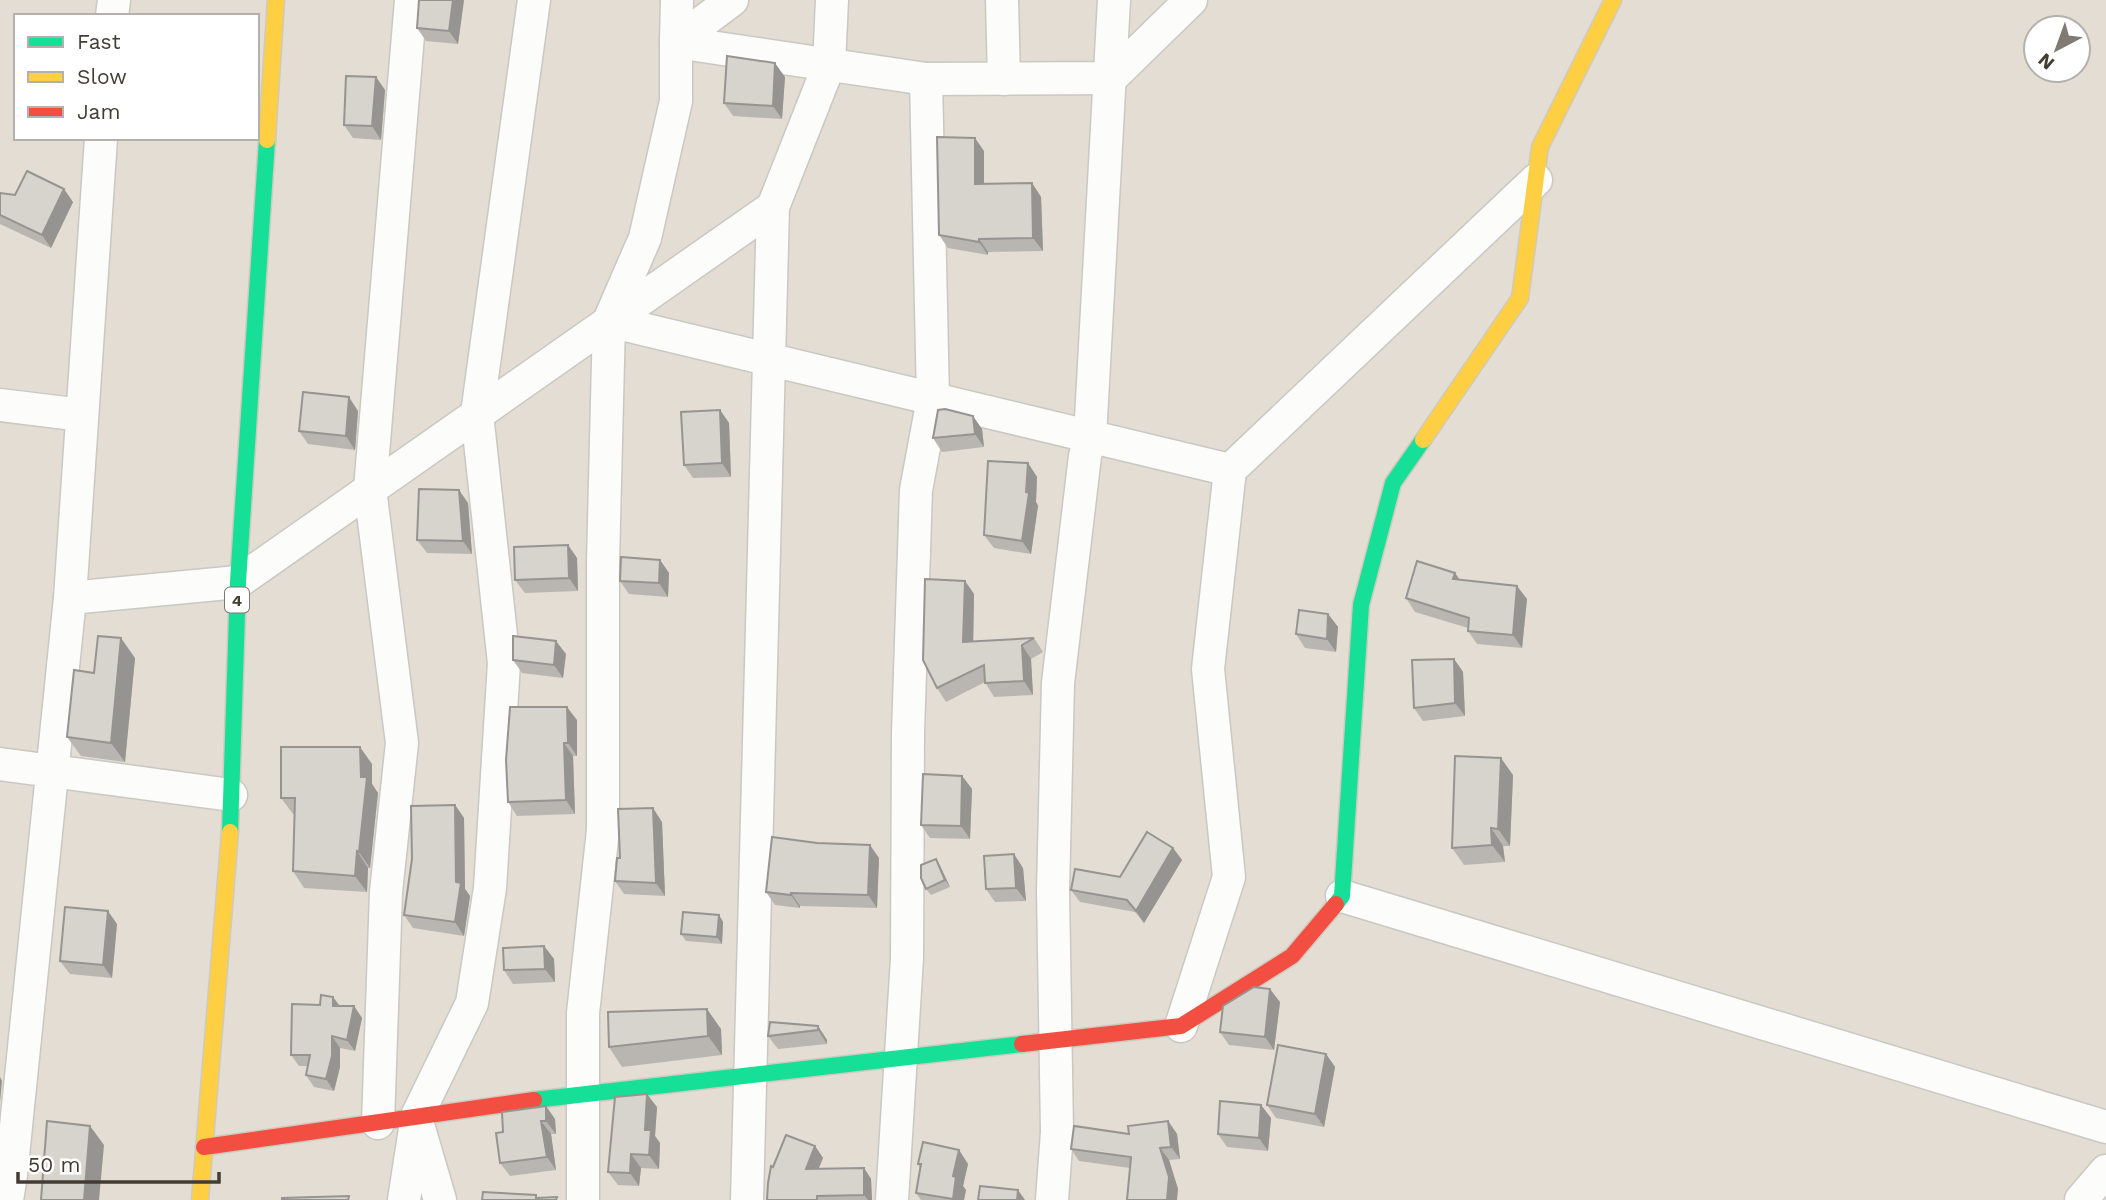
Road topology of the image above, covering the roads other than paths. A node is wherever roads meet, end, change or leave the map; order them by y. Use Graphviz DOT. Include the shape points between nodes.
graph roads {
  1 [pos="276,0"];
  2 [pos="411,0"];
  3 [pos="534,0"];
  4 [pos="677,0"];
  5 [pos="732,0"];
  6 [pos="832,0"];
  7 [pos="1002,0"];
  8 [pos="1114,0"];
  9 [pos="1191,0"];
  10 [pos="1613,0"];
  11 [pos="676,42"];
  12 [pos="829,65"];
  13 [pos="1111,78"];
  14 [pos="926,79"];
  15 [pos="1004,79"];
  16 [pos="101,140"];
  17 [pos="1536,180"];
  18 [pos="773,207"];
  19 [pos="609,321"];
  20 [pos="769,360"];
  21 [pos="933,399"];
  22 [pos="0,405"];
  23 [pos="477,414"];
  24 [pos="82,415"];
  25 [pos="1090,437"];
  26 [pos="1230,470"];
  27 [pos="370,489"];
  28 [pos="237,582"];
  29 [pos="70,598"];
  30 [pos="0,764"];
  31 [pos="52,771"];
  32 [pos="231,795"];
  33 [pos="1342,896"];
  34 [pos="1181,1026"];
  35 [pos="1056,1040"];
  36 [pos="901,1058"];
  37 [pos="750,1074"];
  38 [pos="583,1093"];
  39 [pos="416,1118"];
  40 [pos="378,1123"];
  41 [pos="2106,1127"];
  42 [pos="204,1147"];
  43 [pos="2106,1171"];
  44 [pos="7,1200"];
  45 [pos="200,1200"];
  46 [pos="404,1200"];
  47 [pos="440,1200"];
  48 [pos="583,1200"];
  49 [pos="747,1200"];
  50 [pos="892,1200"];
  51 [pos="1052,1200"];
  52 [pos="2081,1200"];
  1 -- 28 [label="main road, 4"];
  2 -- 27 [label="street"];
  3 -- 23 [label="street"];
  4 -- 11 [label="street"];
  5 -- 11 [label="street"];
  6 -- 12 [label="street"];
  7 -- 15 [label="street"];
  8 -- 13 [label="street"];
  9 -- 13 [label="street"];
  10 -- 17 [label="main road" via="1540,147"];
  11 -- 12 [label="street"];
  11 -- 19 [label="street" via="676,101 645,238"];
  12 -- 14 [label="street"];
  12 -- 18 [label="street"];
  13 -- 15 [label="street"];
  13 -- 25 [label="street"];
  14 -- 15 [label="street"];
  14 -- 21 [label="street"];
  16 -- 24 [label="street"];
  17 -- 26 [label="street"];
  17 -- 33 [label="main road" via="1520,298 1393,483 1361,606"];
  18 -- 19 [label="street"];
  18 -- 20 [label="street"];
  19 -- 20 [label="street"];
  19 -- 23 [label="street"];
  19 -- 38 [label="street" via="603,830 583,1013"];
  20 -- 21 [label="street"];
  20 -- 37 [label="street"];
  21 -- 25 [label="street"];
  21 -- 36 [label="street" via="916,489"];
  22 -- 24 [label="street"];
  23 -- 27 [label="street"];
  23 -- 39 [label="street" via="504,663 490,888 472,1003"];
  24 -- 29 [label="street"];
  25 -- 26 [label="street"];
  25 -- 35 [label="street" via="1058,683 1053,891"];
  26 -- 34 [label="street" via="1208,669 1229,877"];
  27 -- 28 [label="street"];
  27 -- 40 [label="street" via="402,743 386,892"];
  28 -- 29 [label="street"];
  28 -- 32 [label="main road, 4"];
  29 -- 31 [label="street"];
  30 -- 31 [label="street"];
  31 -- 32 [label="street"];
  31 -- 44 [label="street"];
  32 -- 42 [label="main road, 4"];
  33 -- 34 [label="main road" via="1292,956"];
  33 -- 41 [label="street"];
  34 -- 35 [label="main road"];
  35 -- 36 [label="main road"];
  35 -- 51 [label="street"];
  36 -- 37 [label="main road"];
  36 -- 50 [label="street"];
  37 -- 38 [label="main road"];
  37 -- 49 [label="street"];
  38 -- 39 [label="main road"];
  38 -- 48 [label="street"];
  39 -- 40 [label="main road"];
  39 -- 46 [label="street"];
  39 -- 47 [label="street"];
  40 -- 42 [label="main road"];
  42 -- 45 [label="main road, 4"];
  43 -- 52 [label="street"];
}
